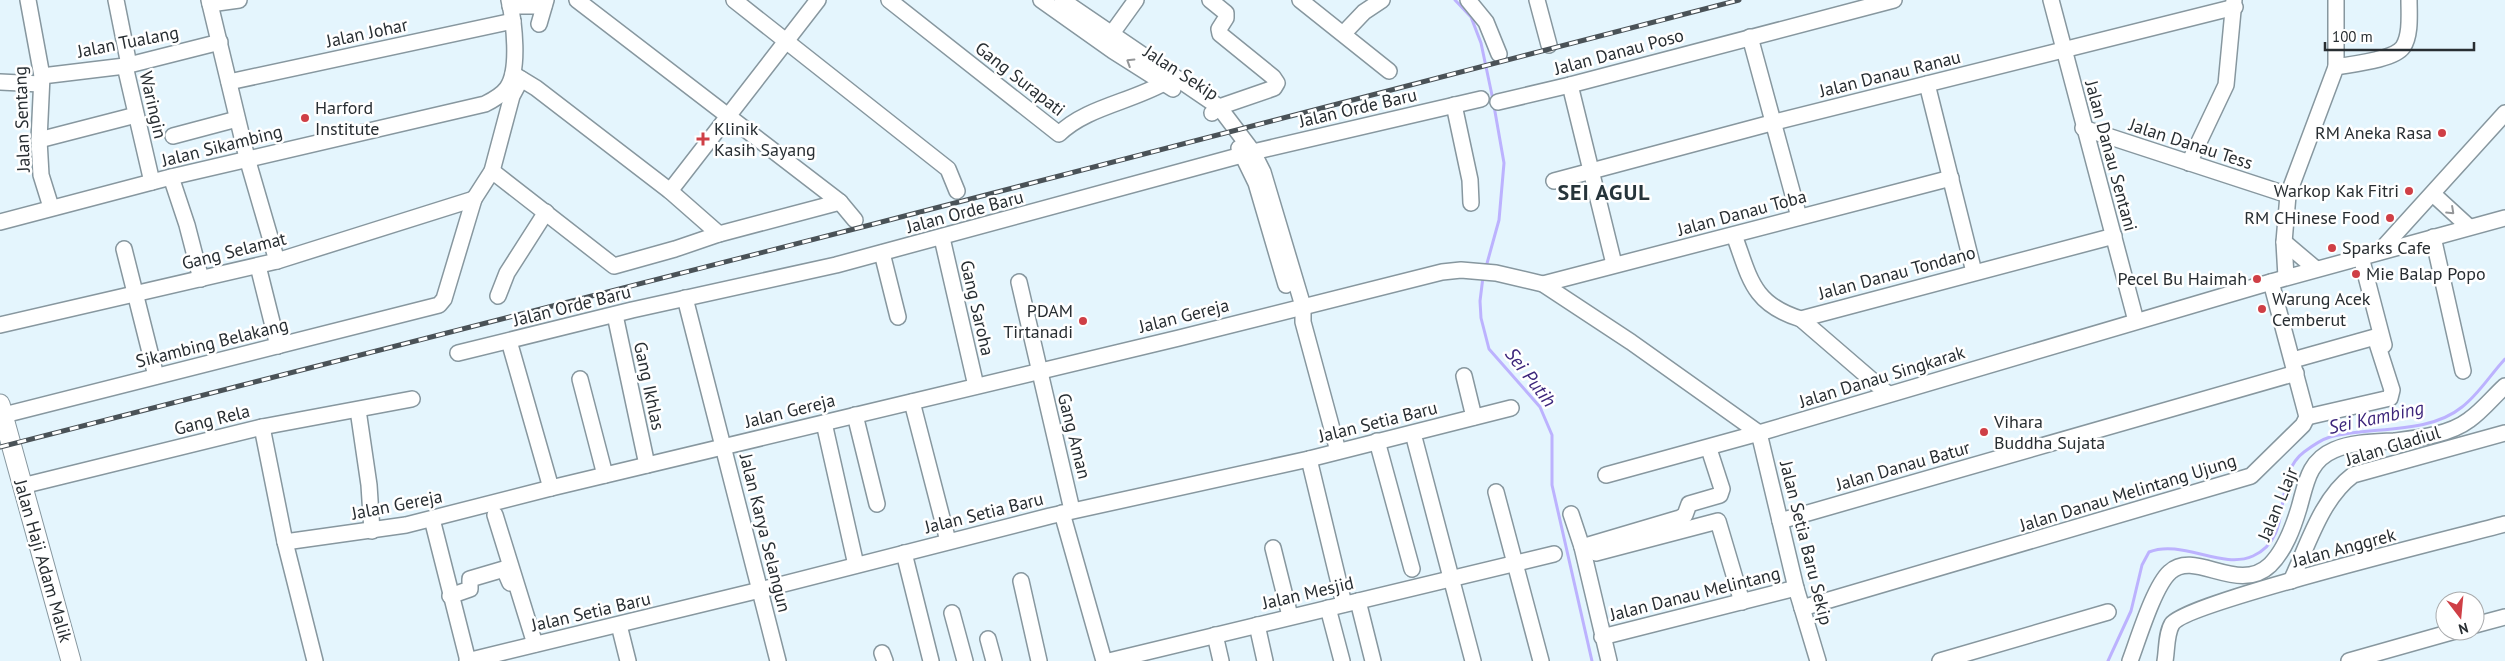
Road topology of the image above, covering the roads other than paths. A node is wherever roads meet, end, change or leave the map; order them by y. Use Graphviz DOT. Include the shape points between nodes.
graph roads {
  1 [pos="28,0"];
  2 [pos="116,0"];
  3 [pos="239,0"];
  4 [pos="577,0"];
  5 [pos="734,0"];
  6 [pos="818,0"];
  7 [pos="889,0"];
  8 [pos="1041,0"];
  9 [pos="1062,0"];
  10 [pos="1136,0"];
  11 [pos="1210,0"];
  12 [pos="1300,0"];
  13 [pos="1382,0"];
  14 [pos="1468,0"];
  15 [pos="1536,0"];
  16 [pos="1894,0"];
  17 [pos="2051,0"];
  18 [pos="2336,0"];
  19 [pos="2409,0"];
  20 [pos="210,2"];
  21 [pos="545,3"];
  22 [pos="2235,3"];
  23 [pos="1360,6"];
  24 [pos="511,9"];
  25 [pos="539,24"];
  26 [pos="1344,33"];
  27 [pos="1750,37"];
  28 [pos="1107,40"];
  29 [pos="220,42"];
  30 [pos="787,42"];
  31 [pos="1549,44"];
  32 [pos="2064,51"];
  33 [pos="1499,54"];
  34 [pos="127,65"];
  35 [pos="2336,67"];
  36 [pos="1389,72"];
  37 [pos="516,76"];
  38 [pos="42,80"];
  39 [pos="0,82"];
  40 [pos="229,82"];
  41 [pos="1164,83"];
  42 [pos="1927,84"];
  43 [pos="1570,85"];
  44 [pos="1481,99"];
  45 [pos="1498,102"];
  46 [pos="1454,105"];
  47 [pos="1215,110"];
  48 [pos="2505,113"];
  49 [pos="136,115"];
  50 [pos="728,115"];
  51 [pos="238,119"];
  52 [pos="1775,122"];
  53 [pos="2083,128"];
  54 [pos="173,136"];
  55 [pos="39,140"];
  56 [pos="1248,153"];
  57 [pos="247,158"];
  58 [pos="2189,163"];
  59 [pos="492,171"];
  60 [pos="1591,171"];
  61 [pos="171,176"];
  62 [pos="1951,178"];
  63 [pos="1554,181"];
  64 [pos="152,182"];
  65 [pos="670,191"];
  66 [pos="957,191"];
  67 [pos="2432,194"];
  68 [pos="2288,195"];
  69 [pos="474,199"];
  70 [pos="840,202"];
  71 [pos="1471,203"];
  72 [pos="51,207"];
  73 [pos="546,212"];
  74 [pos="1799,217"];
  75 [pos="2505,218"];
  76 [pos="855,220"];
  77 [pos="0,222"];
  78 [pos="2469,227"];
  79 [pos="719,234"];
  80 [pos="1734,235"];
  81 [pos="2114,236"];
  82 [pos="2433,237"];
  83 [pos="942,238"];
  84 [pos="2284,242"];
  85 [pos="124,248"];
  86 [pos="2379,252"];
  87 [pos="882,253"];
  88 [pos="2361,257"];
  89 [pos="277,260"];
  90 [pos="1614,264"];
  91 [pos="258,266"];
  92 [pos="2316,269"];
  93 [pos="1974,272"];
  94 [pos="201,279"];
  95 [pos="2279,280"];
  96 [pos="1019,282"];
  97 [pos="1543,284"];
  98 [pos="136,294"];
  99 [pos="498,296"];
  100 [pos="685,298"];
  101 [pos="1298,308"];
  102 [pos="615,315"];
  103 [pos="898,317"];
  104 [pos="1801,319"];
  105 [pos="2136,321"];
  106 [pos="0,325"];
  107 [pos="509,341"];
  108 [pos="278,346"];
  109 [pos="458,353"];
  110 [pos="2295,367"];
  111 [pos="1038,370"];
  112 [pos="2463,371"];
  113 [pos="156,376"];
  114 [pos="1464,376"];
  115 [pos="580,379"];
  116 [pos="976,386"];
  117 [pos="2505,386"];
  118 [pos="1888,394"];
  119 [pos="412,399"];
  120 [pos="2398,399"];
  121 [pos="912,402"];
  122 [pos="1512,408"];
  123 [pos="358,410"];
  124 [pos="1,412"];
  125 [pos="855,414"];
  126 [pos="1474,417"];
  127 [pos="2307,417"];
  128 [pos="824,423"];
  129 [pos="262,427"];
  130 [pos="1760,433"];
  131 [pos="2505,433"];
  132 [pos="1377,441"];
  133 [pos="1415,441"];
  134 [pos="725,447"];
  135 [pos="1709,449"];
  136 [pos="1338,451"];
  137 [pos="1310,459"];
  138 [pos="647,465"];
  139 [pos="606,475"];
  140 [pos="1606,475"];
  141 [pos="22,486"];
  142 [pos="551,488"];
  143 [pos="1496,492"];
  144 [pos="877,504"];
  145 [pos="1067,512"];
  146 [pos="1571,514"];
  147 [pos="495,515"];
  148 [pos="432,519"];
  149 [pos="1780,521"];
  150 [pos="2505,524"];
  151 [pos="372,531"];
  152 [pos="948,541"];
  153 [pos="285,542"];
  154 [pos="1273,548"];
  155 [pos="1582,552"];
  156 [pos="904,553"];
  157 [pos="1554,554"];
  158 [pos="1515,562"];
  159 [pos="856,565"];
  160 [pos="1412,569"];
  161 [pos="1452,578"];
  162 [pos="1021,581"];
  163 [pos="2291,581"];
  164 [pos="515,582"];
  165 [pos="1796,588"];
  166 [pos="760,590"];
  167 [pos="450,596"];
  168 [pos="1351,602"];
  169 [pos="1742,602"];
  170 [pos="1328,608"];
  171 [pos="1802,608"];
  172 [pos="2108,612"];
  173 [pos="952,613"];
  174 [pos="1290,616"];
  175 [pos="2505,617"];
  176 [pos="2485,622"];
  177 [pos="619,625"];
  178 [pos="1257,625"];
  179 [pos="1215,635"];
  180 [pos="1602,637"];
  181 [pos="2435,637"];
  182 [pos="988,640"];
  183 [pos="535,644"];
  184 [pos="1113,660"];
  185 [pos="71,661"];
  186 [pos="315,661"];
  187 [pos="468,661"];
  188 [pos="628,661"];
  189 [pos="778,661"];
  190 [pos="931,661"];
  191 [pos="965,661"];
  192 [pos="994,661"];
  193 [pos="1039,661"];
  194 [pos="1222,661"];
  195 [pos="1264,661"];
  196 [pos="1342,661"];
  197 [pos="1373,661"];
  198 [pos="1473,661"];
  199 [pos="1541,661"];
  200 [pos="1609,661"];
  201 [pos="1818,661"];
  202 [pos="1940,661"];
  203 [pos="2130,661"];
  204 [pos="2165,661"];
  205 [pos="2349,661"];
  1 -- 38 [label="street, Jalan Sentang"];
  2 -- 34 [label="street, Waringin"];
  3 -- 20 [label="street"];
  4 -- 50 [label="street"];
  5 -- 30 [label="street"];
  6 -- 30 [label="street"];
  7 -- 41 [label="street, Gang Surapati" via="1058,134 1078,119"];
  8 -- 28 [label="street, Jalan Sekip"];
  9 -- 28 [label="street, Jalan Sekip"];
  10 -- 28 [label="street"];
  11 -- 47 [label="street" via="1226,13 1220,34 1277,83 1274,88"];
  12 -- 26 [label="street"];
  13 -- 23 [label="street"];
  14 -- 33 [label="street" via="1486,22"];
  15 -- 31 [label="street"];
  16 -- 27 [label="street, Jalan Danau Poso"];
  17 -- 32 [label="street, Jalan Danau Sentani"];
  18 -- 35 [label="street"];
  19 -- 35 [label="street" via="2406,40 2399,51 2382,58"];
  20 -- 29 [label="street"];
  21 -- 24 [label="street, Jalan Johar"];
  21 -- 25 [label="street"];
  22 -- 32 [label="street, Jalan Danau Ranau"];
  22 -- 58 [label="street" via="2226,85"];
  23 -- 26 [label="street"];
  24 -- 37 [label="street, Jalan Sikambing"];
  24 -- 40 [label="street, Jalan Johar"];
  26 -- 36 [label="street"];
  27 -- 43 [label="street, Jalan Danau Poso"];
  27 -- 52 [label="street"];
  41 -- 28 [label="street, Jalan Sekip, one-way"];
  28 -- 47 [label="street, Jalan Sekip"];
  29 -- 34 [label="street, Jalan Tualang"];
  29 -- 40 [label="street"];
  30 -- 50 [label="street"];
  30 -- 66 [label="street" via="948,169"];
  32 -- 42 [label="street, Jalan Danau Ranau"];
  32 -- 53 [label="street, Jalan Danau Sentani"];
  34 -- 38 [label="street, Jalan Tualang"];
  34 -- 49 [label="street, Waringin"];
  35 -- 68 [label="street"];
  37 -- 57 [label="street, Jalan Sikambing" via="507,88 485,104"];
  37 -- 59 [label="street"];
  37 -- 65 [label="street"];
  38 -- 39 [label="street, Jalan Tualang"];
  38 -- 55 [label="street, Jalan Sentang"];
  40 -- 51 [label="street"];
  41 -- 47 [label="street, Jalan Sekip"];
  42 -- 52 [label="street, Jalan Danau Ranau"];
  42 -- 62 [label="street"];
  43 -- 45 [label="street, Jalan Danau Poso"];
  43 -- 60 [label="street"];
  44 -- 46 [label="street, Jalan Orde Baru"];
  46 -- 56 [label="street, Jalan Orde Baru"];
  46 -- 71 [label="street" via="1470,180"];
  47 -- 56 [label="street, Jalan Sekip"];
  48 -- 67 [label="street"];
  49 -- 55 [label="street"];
  49 -- 64 [label="street, Waringin"];
  50 -- 65 [label="street"];
  50 -- 70 [label="street"];
  51 -- 54 [label="street"];
  51 -- 57 [label="street"];
  52 -- 60 [label="street, Jalan Danau Ranau"];
  52 -- 74 [label="street"];
  53 -- 58 [label="street, Jalan Danau Tess"];
  53 -- 81 [label="street, Jalan Danau Sentani"];
  55 -- 72 [label="street, Jalan Sentang" via="41,175"];
  56 -- 83 [label="street, Jalan Orde Baru"];
  56 -- 101 [label="street, Jalan Sekip" via="1263,172"];
  57 -- 61 [label="street, Jalan Sikambing"];
  57 -- 89 [label="street"];
  58 -- 68 [label="street, Jalan Danau Tess"];
  59 -- 69 [label="street"];
  59 -- 73 [label="street"];
  60 -- 63 [label="street, Jalan Danau Ranau"];
  60 -- 90 [label="street"];
  61 -- 64 [label="street, Jalan Sikambing"];
  61 -- 94 [label="street"];
  62 -- 74 [label="street, Jalan Danau Toba"];
  62 -- 93 [label="street"];
  64 -- 72 [label="street, Jalan Sikambing"];
  65 -- 79 [label="street"];
  67 -- 78 [label="street, one-way"];
  67 -- 86 [label="street"];
  68 -- 84 [label="street"];
  69 -- 89 [label="street, Gang Selamat"];
  69 -- 108 [label="street, Sikambing Belakang" via="444,299 434,306"];
  70 -- 76 [label="street"];
  70 -- 79 [label="street"];
  72 -- 77 [label="street, Jalan Sikambing"];
  73 -- 79 [label="street" via="614,266"];
  73 -- 99 [label="street" via="507,273"];
  74 -- 80 [label="street, Jalan Danau Toba"];
  75 -- 78 [label="street, Jalan Danau Singkarak"];
  78 -- 82 [label="street, Jalan Danau Singkarak"];
  80 -- 90 [label="street, Jalan Danau Toba"];
  80 -- 104 [label="street, Jalan Danau Tondano" via="1754,289 1780,311"];
  81 -- 93 [label="street, Jalan Danau Tondano"];
  81 -- 105 [label="street, Jalan Danau Sentani"];
  82 -- 86 [label="street, Jalan Danau Singkarak"];
  82 -- 112 [label="street"];
  83 -- 87 [label="street, Jalan Orde Baru"];
  83 -- 116 [label="street, Gang Saroha"];
  84 -- 92 [label="street"];
  84 -- 95 [label="street"];
  85 -- 98 [label="street"];
  86 -- 88 [label="street, Jalan Danau Singkarak"];
  87 -- 100 [label="street, Jalan Orde Baru"];
  87 -- 103 [label="street"];
  88 -- 92 [label="street, Jalan Danau Singkarak"];
  88 -- 120 [label="street"];
  89 -- 91 [label="street, Gang Selamat"];
  90 -- 97 [label="street, Jalan Danau Toba"];
  91 -- 94 [label="street, Gang Selamat"];
  91 -- 108 [label="street"];
  92 -- 95 [label="street, Jalan Danau Singkarak"];
  93 -- 104 [label="street, Jalan Danau Tondano"];
  94 -- 98 [label="street, Gang Selamat"];
  95 -- 105 [label="street, Jalan Danau Singkarak"];
  95 -- 110 [label="street"];
  96 -- 111 [label="street, Gang Aman"];
  97 -- 101 [label="street" via="1496,273 1442,272"];
  97 -- 130 [label="street"];
  98 -- 106 [label="street, Gang Selamat"];
  98 -- 113 [label="street"];
  100 -- 102 [label="street, Jalan Orde Baru"];
  100 -- 134 [label="street, Jalan Karya Selangun"];
  101 -- 111 [label="street, Jalan Gereja"];
  101 -- 136 [label="street, Jalan Sekip"];
  102 -- 107 [label="street, Jalan Orde Baru"];
  102 -- 138 [label="street, Gang Ikhlas"];
  104 -- 118 [label="street"];
  105 -- 118 [label="street, Jalan Danau Singkarak"];
  107 -- 109 [label="street, Jalan Orde Baru"];
  107 -- 142 [label="street"];
  108 -- 113 [label="street, Sikambing Belakang"];
  110 -- 127 [label="street"];
  110 -- 127 [label="street, Jalan Danau Batur" via="2375,337 2392,390 2390,398"];
  110 -- 149 [label="street, Jalan Danau Batur"];
  111 -- 116 [label="street, Jalan Gereja"];
  111 -- 145 [label="street, Gang Aman"];
  113 -- 124 [label="street, Sikambing Belakang"];
  114 -- 126 [label="street"];
  115 -- 139 [label="street"];
  116 -- 121 [label="street, Jalan Gereja"];
  117 -- 203 [label="street, Jalan Llajr" via="2470,419 2449,431 2349,445 2321,457 2307,476 2289,536 2268,566 2243,576 2185,565 2176,567 2162,582"];
  118 -- 130 [label="street, Jalan Danau Singkarak"];
  119 -- 123 [label="street, Gang Rela"];
  121 -- 125 [label="street, Jalan Gereja"];
  121 -- 152 [label="street"];
  122 -- 126 [label="street, Jalan Setia Baru"];
  123 -- 129 [label="street, Gang Rela"];
  123 -- 151 [label="street"];
  124 -- 141 [label="main road, Jalan Haji Adam Malik"];
  125 -- 128 [label="street, Jalan Gereja"];
  125 -- 144 [label="street"];
  126 -- 132 [label="street, Jalan Setia Baru"];
  127 -- 171 [label="street, Jalan Danau Melintang Ujung" via="2258,471 2233,483"];
  128 -- 134 [label="street, Jalan Gereja"];
  128 -- 159 [label="street"];
  129 -- 141 [label="street, Gang Rela"];
  129 -- 153 [label="street"];
  130 -- 135 [label="street, Jalan Danau Singkarak"];
  130 -- 149 [label="street, Jalan Setia Baru Sekip"];
  131 -- 163 [label="street, Jalan Gladiul" via="2353,474 2340,486 2324,510"];
  132 -- 136 [label="street, Jalan Setia Baru"];
  132 -- 160 [label="street"];
  133 -- 161 [label="street"];
  134 -- 138 [label="street, Jalan Gereja"];
  134 -- 166 [label="street, Jalan Karya Selangun"];
  135 -- 140 [label="street, Jalan Danau Singkarak"];
  135 -- 155 [label="street" via="1722,489 1720,495 1689,504 1685,515 1680,518"];
  136 -- 137 [label="street, Jalan Setia Baru"];
  137 -- 145 [label="street, Jalan Setia Baru"];
  137 -- 168 [label="street"];
  138 -- 139 [label="street, Jalan Gereja"];
  139 -- 142 [label="street, Jalan Gereja"];
  141 -- 185 [label="main road, Jalan Haji Adam Malik"];
  142 -- 148 [label="street, Jalan Gereja"];
  143 -- 158 [label="street"];
  145 -- 152 [label="street, Jalan Setia Baru"];
  145 -- 184 [label="street, Gang Aman"];
  146 -- 155 [label="street"];
  147 -- 164 [label="street"];
  148 -- 151 [label="street, Jalan Gereja"];
  148 -- 167 [label="street"];
  149 -- 165 [label="street, Jalan Setia Baru Sekip"];
  150 -- 163 [label="street, Jalan Anggrek"];
  151 -- 153 [label="street, Jalan Gereja"];
  152 -- 156 [label="street, Jalan Setia Baru"];
  153 -- 186 [label="street"];
  154 -- 174 [label="street"];
  155 -- 169 [label="street" via="1718,521"];
  155 -- 180 [label="street"];
  156 -- 159 [label="street, Jalan Setia Baru"];
  156 -- 190 [label="street"];
  157 -- 158 [label="street, Jalan Mesjid"];
  158 -- 161 [label="street, Jalan Mesjid"];
  158 -- 199 [label="street"];
  159 -- 166 [label="street, Jalan Setia Baru"];
  161 -- 168 [label="street, Jalan Mesjid"];
  161 -- 198 [label="street"];
  162 -- 193 [label="street"];
  163 -- 204 [label="street, Jalan Anggrek" via="2181,617 2172,624"];
  164 -- 167 [label="street" via="510,582 504,569 469,579 470,589"];
  164 -- 183 [label="street"];
  165 -- 169 [label="street, Jalan Danau Melintang"];
  165 -- 171 [label="street, Jalan Setia Baru Sekip"];
  166 -- 177 [label="street, Jalan Setia Baru"];
  166 -- 189 [label="street, Jalan Karya Selangun"];
  167 -- 187 [label="street"];
  168 -- 170 [label="street, Jalan Mesjid"];
  168 -- 197 [label="street"];
  169 -- 180 [label="street, Jalan Danau Melintang"];
  170 -- 174 [label="street, Jalan Mesjid"];
  170 -- 196 [label="street"];
  171 -- 201 [label="street, Jalan Setia Baru Sekip"];
  172 -- 202 [label="street"];
  173 -- 191 [label="street"];
  174 -- 178 [label="street, Jalan Mesjid"];
  175 -- 176 [label="street"];
  177 -- 183 [label="street, Jalan Setia Baru"];
  177 -- 188 [label="street"];
  178 -- 179 [label="street, Jalan Mesjid"];
  178 -- 195 [label="street"];
  179 -- 184 [label="street, Jalan Mesjid"];
  179 -- 194 [label="street"];
  180 -- 200 [label="street"];
  181 -- 205 [label="street"];
  182 -- 192 [label="street"];
  183 -- 187 [label="street, Jalan Setia Baru"];
}
